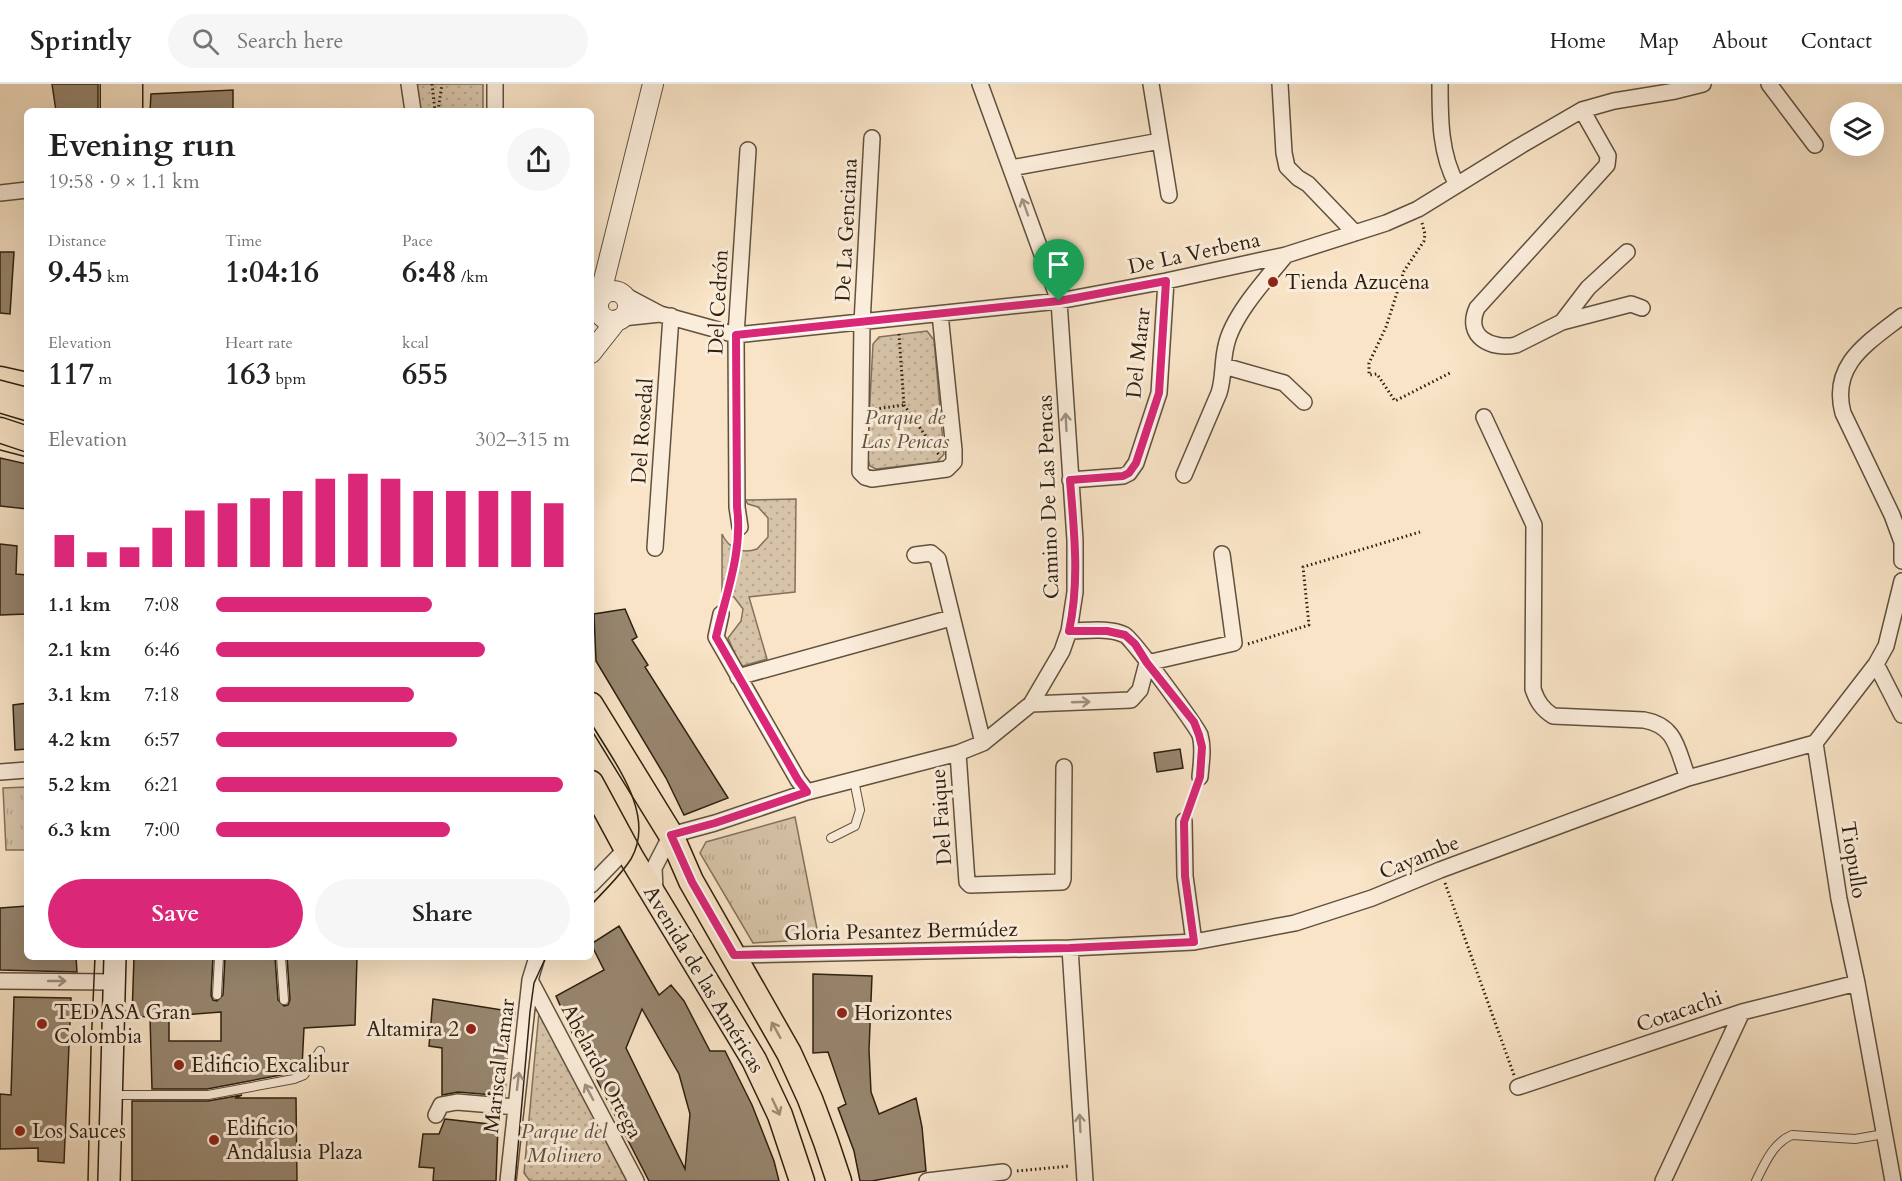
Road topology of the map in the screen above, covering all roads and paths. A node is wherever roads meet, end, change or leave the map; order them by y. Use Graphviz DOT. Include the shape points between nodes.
graph roads {
  1 [pos="113,84"];
  2 [pos="130,84"];
  3 [pos="409,84"];
  4 [pos="432,84"];
  5 [pos="442,84"];
  6 [pos="495,84"];
  7 [pos="653,84"];
  8 [pos="980,84"];
  9 [pos="1151,84"];
  10 [pos="1280,84"];
  11 [pos="1440,84"];
  12 [pos="1703,84"];
  13 [pos="1769,84"];
  14 [pos="113,108"];
  15 [pos="130,108"];
  16 [pos="413,108"];
  17 [pos="436,108"];
  18 [pos="438,108"];
  19 [pos="495,108"];
  20 [pos="1582,110"];
  21 [pos="872,138"];
  22 [pos="1160,141"];
  23 [pos="1815,145"];
  24 [pos="748,150"];
  25 [pos="1011,168"];
  26 [pos="1457,185"];
  27 [pos="24,190"];
  28 [pos="0,193"];
  29 [pos="1169,195"];
  30 [pos="1418,209"];
  31 [pos="1355,233"];
  32 [pos="612,247"];
  33 [pos="1627,252"];
  34 [pos="1286,255"];
  35 [pos="1166,281"];
  36 [pos="622,293"];
  37 [pos="1059,301"];
  38 [pos="599,302"];
  39 [pos="1642,308"];
  40 [pos="940,314"];
  41 [pos="666,315"];
  42 [pos="1902,316"];
  43 [pos="619,319"];
  44 [pos="594,321"];
  45 [pos="1562,322"];
  46 [pos="862,323"];
  47 [pos="899,333"];
  48 [pos="736,335"];
  49 [pos="594,349"];
  50 [pos="1224,366"];
  51 [pos="1450,373"];
  52 [pos="13,386"];
  53 [pos="1304,402"];
  54 [pos="24,403"];
  55 [pos="904,405"];
  56 [pos="870,409"];
  57 [pos="0,417"];
  58 [pos="1484,417"];
  59 [pos="24,424"];
  60 [pos="0,430"];
  61 [pos="24,438"];
  62 [pos="947,469"];
  63 [pos="1184,476"];
  64 [pos="1070,480"];
  65 [pos="740,527"];
  66 [pos="1420,532"];
  67 [pos="655,548"];
  68 [pos="1221,554"];
  69 [pos="915,555"];
  70 [pos="1902,561"];
  71 [pos="1902,581"];
  72 [pos="721,614"];
  73 [pos="951,618"];
  74 [pos="1069,631"];
  75 [pos="1902,641"];
  76 [pos="1234,643"];
  77 [pos="1886,646"];
  78 [pos="1147,663"];
  79 [pos="1876,664"];
  80 [pos="738,677"];
  81 [pos="1031,704"];
  82 [pos="594,710"];
  83 [pos="1902,715"];
  84 [pos="594,739"];
  85 [pos="983,743"];
  86 [pos="1815,743"];
  87 [pos="958,753"];
  88 [pos="1064,768"];
  89 [pos="24,770"];
  90 [pos="0,772"];
  91 [pos="1200,777"];
  92 [pos="1689,778"];
  93 [pos="854,780"];
  94 [pos="594,788"];
  95 [pos="807,792"];
  96 [pos="1184,822"];
  97 [pos="831,838"];
  98 [pos="667,842"];
  99 [pos="627,848"];
  100 [pos="1440,870"];
  101 [pos="594,882"];
  102 [pos="656,897"];
  103 [pos="1194,942"];
  104 [pos="1070,948"];
  105 [pos="734,955"];
  106 [pos="115,960"];
  107 [pos="219,960"];
  108 [pos="281,960"];
  109 [pos="536,960"];
  110 [pos="530,980"];
  111 [pos="0,981"];
  112 [pos="115,982"];
  113 [pos="1857,983"];
  114 [pos="217,995"];
  115 [pos="284,1000"];
  116 [pos="1742,1012"];
  117 [pos="320,1051"];
  118 [pos="1518,1088"];
  119 [pos="111,1095"];
  120 [pos="515,1107"];
  121 [pos="436,1115"];
  122 [pos="1884,1134"];
  123 [pos="1083,1165"];
  124 [pos="1004,1172"];
  125 [pos="109,1181"];
  126 [pos="507,1181"];
  127 [pos="636,1181"];
  128 [pos="802,1181"];
  129 [pos="839,1181"];
  130 [pos="927,1181"];
  131 [pos="1084,1181"];
  132 [pos="1663,1181"];
  133 [pos="1756,1181"];
  134 [pos="1893,1181"];
  1 -- 14 [label="main road"];
  2 -- 15 [label="main road"];
  3 -- 16 [label="street"];
  4 -- 17 [label="path"];
  5 -- 18 [label="path"];
  6 -- 19 [label="street"];
  7 -- 32 [label="street"];
  8 -- 25 [label="street, Camino De Las Pencas"];
  9 -- 22 [label="street"];
  10 -- 31 [label="street" via="1287,167"];
  11 -- 26 [label="street" via="1441,136"];
  12 -- 20 [label="street, De La Verbena"];
  13 -- 23 [label="street"];
  20 -- 26 [label="street, De La Verbena"];
  20 -- 45 [label="street" via="1605,149 1607,165 1473,318 1480,337 1502,346 1516,345"];
  21 -- 46 [label="street, De La Genciana"];
  22 -- 25 [label="street"];
  22 -- 29 [label="street"];
  24 -- 48 [label="street, Del Cedrón"];
  37 -- 25 [label="street, Camino De Las Pencas, one-way"];
  26 -- 30 [label="street, De La Verbena"];
  27 -- 28 [label="street"];
  30 -- 31 [label="street, De La Verbena"];
  30 -- 51 [label="path" via="1424,241 1404,271 1386,327 1369,363 1369,375 1377,374 1395,401"];
  31 -- 34 [label="street, De La Verbena"];
  32 -- 36 [label="street"];
  32 -- 38 [label="street"];
  33 -- 45 [label="street" via="1588,288"];
  34 -- 35 [label="street, De La Verbena"];
  34 -- 50 [label="street" via="1232,326"];
  35 -- 37 [label="street, De La Verbena"];
  35 -- 64 [label="street, Del Marar" via="1159,393 1136,463 1123,476"];
  36 -- 38 [label="street" via="610,291"];
  36 -- 41 [label="street, De La Verbena"];
  36 -- 43 [label="street" via="628,307"];
  37 -- 40 [label="street, De La Verbena"];
  64 -- 37 [label="street, Camino De Las Pencas, one-way"];
  38 -- 43 [label="street" via="604,317"];
  38 -- 44 [label="street"];
  39 -- 45 [label="street" via="1631,304"];
  40 -- 46 [label="street, De La Verbena"];
  40 -- 62 [label="street" via="954,450 954,462"];
  41 -- 43 [label="street, De La Verbena"];
  41 -- 48 [label="street, De La Verbena"];
  41 -- 67 [label="street, Del Rosedal"];
  42 -- 70 [label="street" via="1851,362 1840,386 1839,399 1892,515 1902,542"];
  43 -- 49 [label="street"];
  46 -- 48 [label="street, De La Verbena"];
  46 -- 62 [label="street, De La Genciana" via="860,472 872,478"];
  47 -- 55 [label="path"];
  48 -- 65 [label="street, Del Cedrón"];
  50 -- 53 [label="street" via="1284,383"];
  50 -- 63 [label="street" via="1219,393"];
  52 -- 54 [label="main road"];
  55 -- 56 [label="path"];
  55 -- 62 [label="path"];
  57 -- 59 [label="main road"];
  58 -- 92 [label="street" via="1534,525 1533,689 1537,700 1553,716 1644,720 1666,728"];
  60 -- 61 [label="main road"];
  64 -- 74 [label="street, Camino De Las Pencas" via="1075,592"];
  65 -- 72 [label="path"];
  66 -- 76 [label="path" via="1303,567 1309,625 1246,645"];
  68 -- 76 [label="street"];
  69 -- 73 [label="street" via="931,554 938,559"];
  71 -- 77 [label="street"];
  72 -- 80 [label="street" via="716,637"];
  73 -- 80 [label="street"];
  73 -- 85 [label="street"];
  74 -- 78 [label="street" via="1125,635"];
  74 -- 81 [label="street, Camino De Las Pencas" via="1057,663"];
  75 -- 77 [label="street"];
  76 -- 78 [label="street"];
  77 -- 79 [label="street"];
  81 -- 78 [label="street, one-way" via="1131,700 1140,690"];
  78 -- 91 [label="street" via="1197,728 1202,747"];
  79 -- 83 [label="street"];
  79 -- 86 [label="street"];
  80 -- 95 [label="street"];
  81 -- 85 [label="street, Camino De Las Pencas"];
  82 -- 98 [label="main road, Avenida de las Américas"];
  84 -- 98 [label="main road" via="638,811 665,835"];
  85 -- 87 [label="street, Camino De Las Pencas"];
  86 -- 92 [label="street, Cayambe"];
  86 -- 113 [label="street, Tiopullo" via="1839,899"];
  87 -- 88 [label="street, Del Faique" via="970,885 1062,882"];
  87 -- 93 [label="street, Camino De Las Pencas"];
  89 -- 90 [label="street"];
  91 -- 96 [label="path"];
  92 -- 100 [label="street, Cayambe"];
  93 -- 95 [label="street, Camino De Las Pencas"];
  93 -- 97 [label="lane" via="860,810 855,826"];
  94 -- 99 [label="main road, Avenida de las Américas"];
  95 -- 98 [label="street, Camino De Las Pencas"];
  96 -- 103 [label="street" via="1185,876"];
  98 -- 102 [label="street" via="654,868"];
  98 -- 105 [label="main road, Avenida de las Américas"];
  99 -- 101 [label="street"];
  99 -- 102 [label="main road, Avenida de las Américas"];
  100 -- 103 [label="street, Cayambe" via="1295,923"];
  100 -- 118 [label="path"];
  102 -- 128 [label="main road, Avenida de las Américas, one-way" via="754,1060 780,1115"];
  103 -- 104 [label="street, Cayambe"];
  104 -- 105 [label="street, Gloria Pesantez Bermúdez"];
  123 -- 104 [label="street, one-way"];
  129 -- 105 [label="main road, Avenida de las Américas, one-way" via="789,1053"];
  106 -- 112 [label="main road"];
  107 -- 114 [label="lane"];
  108 -- 115 [label="lane"];
  109 -- 110 [label="street, Mariscal Lamar"];
  120 -- 110 [label="street, Mariscal Lamar, one-way"];
  127 -- 110 [label="street, Abelardo Ortega, one-way"];
  111 -- 112 [label="street, one-way"];
  112 -- 119 [label="main road"];
  113 -- 116 [label="street, Cotacachi"];
  113 -- 122 [label="street, Tiopullo"];
  116 -- 118 [label="street, Cotacachi"];
  116 -- 132 [label="street"];
  117 -- 119 [label="lane" via="304,1075 294,1079 208,1095"];
  119 -- 125 [label="main road"];
  120 -- 121 [label="street" via="457,1102 441,1105"];
  120 -- 126 [label="street, Mariscal Lamar"];
  122 -- 133 [label="lane" via="1855,1139 1792,1135 1773,1149"];
  122 -- 134 [label="street, Tiopullo"];
  123 -- 124 [label="path"];
  123 -- 131 [label="street"];
  124 -- 130 [label="street"];
}
